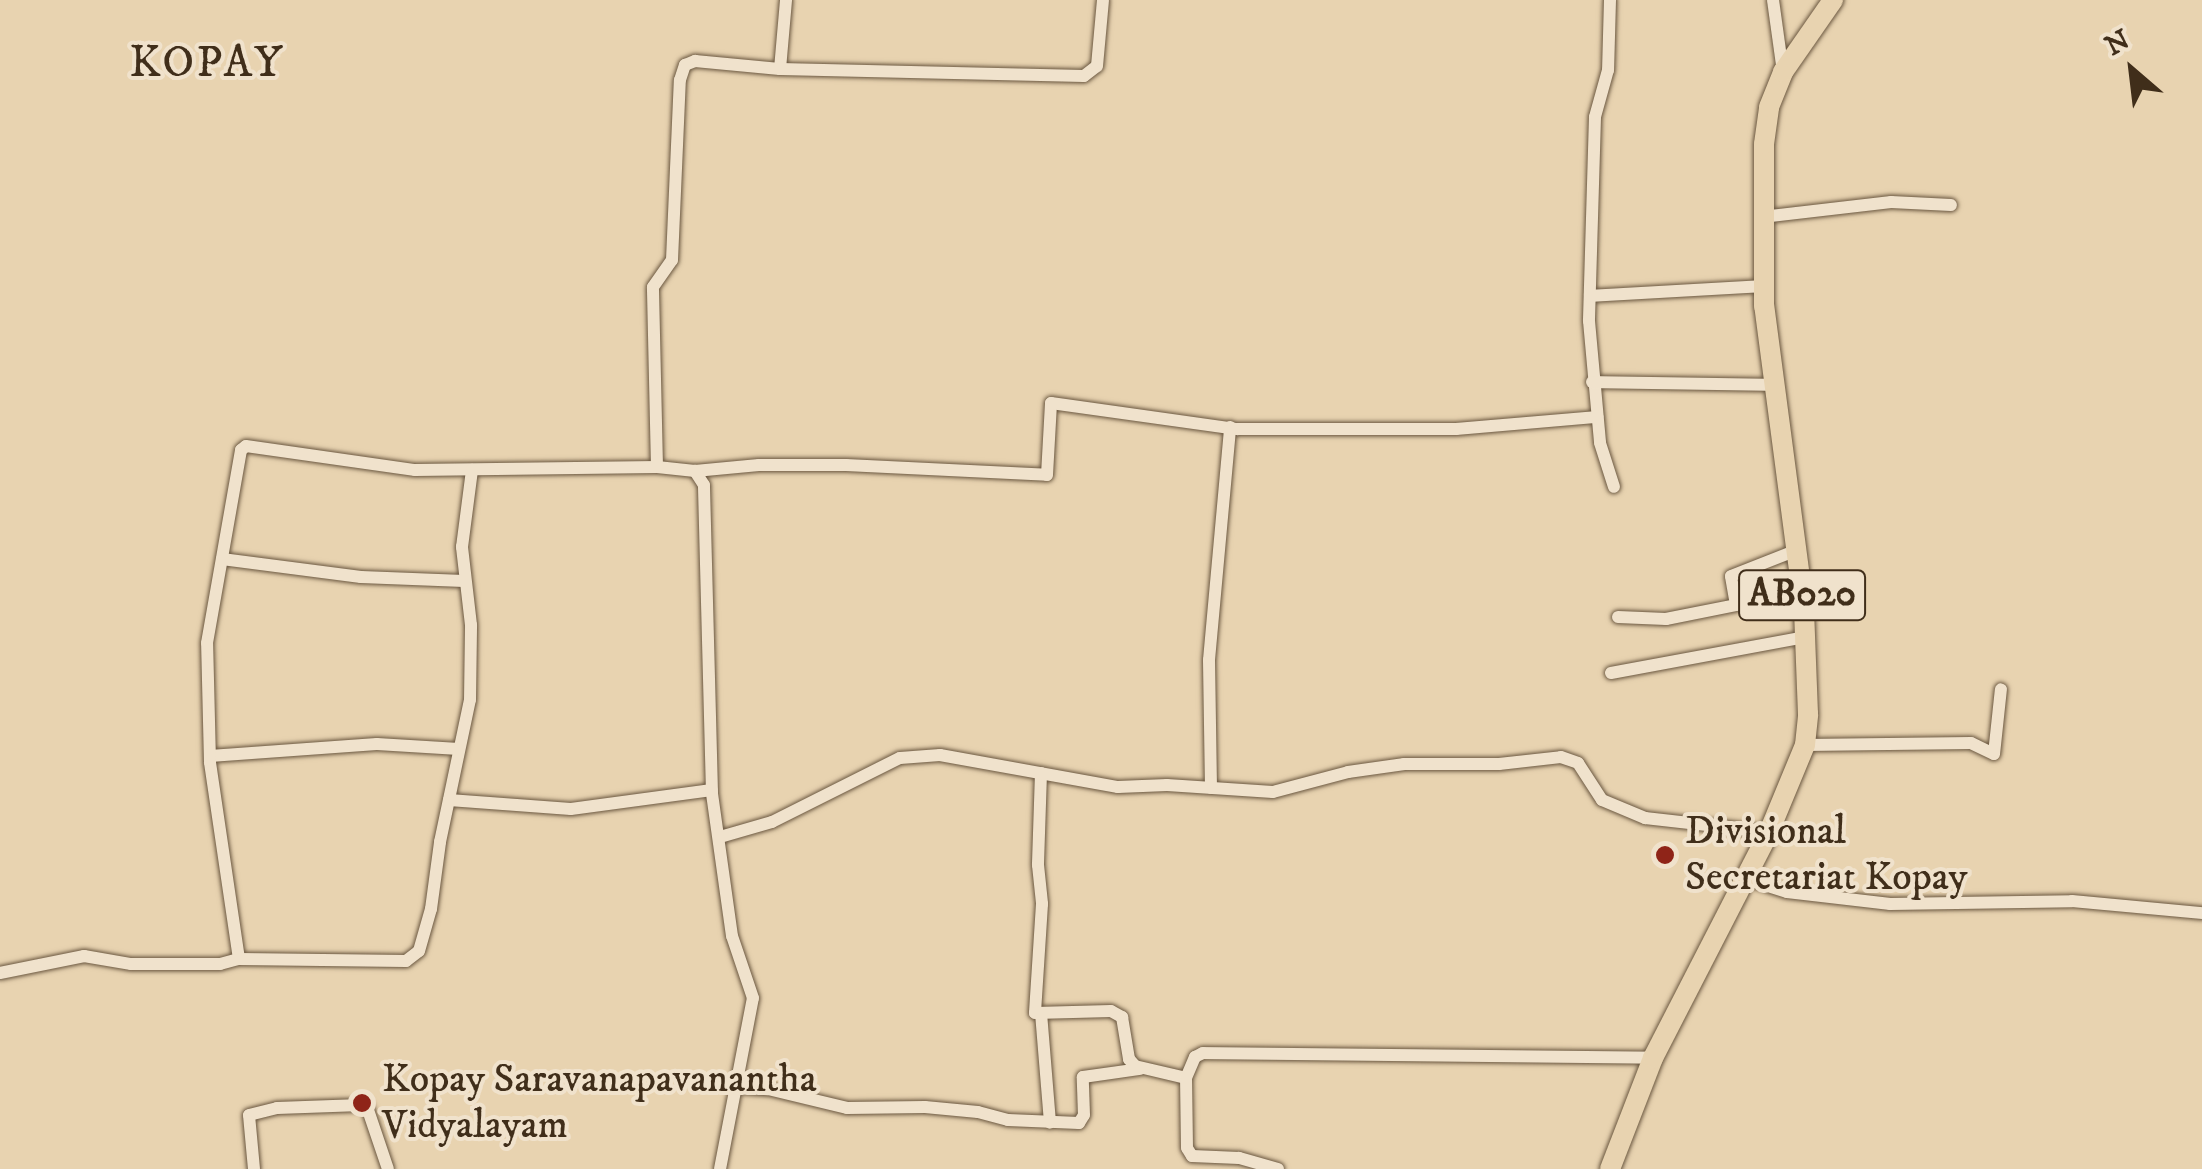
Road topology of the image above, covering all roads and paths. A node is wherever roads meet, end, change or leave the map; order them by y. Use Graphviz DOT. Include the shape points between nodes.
graph roads {
  1 [pos="786,0"];
  2 [pos="1103,0"];
  3 [pos="1610,0"];
  4 [pos="1773,0"];
  5 [pos="1833,0"];
  6 [pos="780,69"];
  7 [pos="1782,72"];
  8 [pos="1950,204"];
  9 [pos="1762,217"];
  10 [pos="1763,286"];
  11 [pos="1590,296"];
  12 [pos="1592,382"];
  13 [pos="1776,385"];
  14 [pos="1597,417"];
  15 [pos="1230,428"];
  16 [pos="657,468"];
  17 [pos="472,470"];
  18 [pos="695,471"];
  19 [pos="1614,487"];
  20 [pos="1797,550"];
  21 [pos="222,559"];
  22 [pos="464,581"];
  23 [pos="1618,618"];
  24 [pos="1805,637"];
  25 [pos="1610,673"];
  26 [pos="2001,690"];
  27 [pos="1805,745"];
  28 [pos="459,749"];
  29 [pos="210,756"];
  30 [pos="1042,773"];
  31 [pos="1211,788"];
  32 [pos="712,790"];
  33 [pos="449,800"];
  34 [pos="1769,832"];
  35 [pos="720,837"];
  36 [pos="1746,880"];
  37 [pos="2202,913"];
  38 [pos="239,959"];
  39 [pos="0,973"];
  40 [pos="1041,1013"];
  41 [pos="1653,1058"];
  42 [pos="1140,1069"];
  43 [pos="1186,1078"];
  44 [pos="736,1086"];
  45 [pos="1050,1123"];
  46 [pos="254,1169"];
  47 [pos="388,1169"];
  48 [pos="720,1169"];
  49 [pos="1278,1169"];
  50 [pos="1610,1169"];
  1 -- 6 [label="street"];
  2 -- 6 [label="street" via="1098,66 1084,76"];
  3 -- 11 [label="street" via="1608,70 1595,117"];
  4 -- 7 [label="street"];
  5 -- 7 [label="main road, AB020"];
  6 -- 16 [label="street" via="695,60 680,80 672,260 653,287"];
  7 -- 9 [label="main road, AB020" via="1769,107"];
  8 -- 9 [label="street" via="1891,202"];
  9 -- 10 [label="main road, AB020"];
  10 -- 11 [label="street"];
  10 -- 13 [label="main road, AB020"];
  11 -- 12 [label="street"];
  12 -- 13 [label="street"];
  12 -- 14 [label="street"];
  13 -- 20 [label="main road, AB020"];
  14 -- 15 [label="street" via="1456,430"];
  14 -- 19 [label="street"];
  15 -- 18 [label="street" via="1050,403 1048,475 758,464"];
  15 -- 31 [label="street" via="1208,660"];
  16 -- 17 [label="street"];
  16 -- 18 [label="street"];
  17 -- 21 [label="street" via="414,470 246,446"];
  17 -- 22 [label="street"];
  18 -- 32 [label="street" via="704,485"];
  20 -- 23 [label="street" via="1731,576 1736,605 1666,619"];
  20 -- 24 [label="main road, AB020"];
  21 -- 22 [label="street" via="361,577"];
  21 -- 29 [label="street" via="207,644"];
  22 -- 28 [label="street" via="470,700"];
  24 -- 25 [label="street"];
  24 -- 27 [label="main road, AB020"];
  26 -- 27 [label="street" via="1994,754 1971,743"];
  27 -- 34 [label="main road, AB020"];
  28 -- 29 [label="street" via="377,744"];
  28 -- 33 [label="street"];
  29 -- 38 [label="street"];
  30 -- 31 [label="street" via="1118,787"];
  30 -- 35 [label="street" via="940,755 900,758 772,822"];
  30 -- 40 [label="street" via="1035,1014"];
  31 -- 34 [label="street" via="1273,792 1385,767 1561,757 1578,763 1602,800 1645,818"];
  32 -- 33 [label="street" via="571,809"];
  32 -- 35 [label="street"];
  33 -- 38 [label="street" via="420,951 406,961"];
  34 -- 36 [label="main road, AB020"];
  35 -- 44 [label="street" via="732,936 753,998"];
  36 -- 37 [label="street" via="1787,892 1890,904 2072,901"];
  36 -- 41 [label="main road, AB020"];
  38 -- 39 [label="street" via="132,964 84,956"];
  40 -- 42 [label="street" via="1110,1011 1122,1017 1129,1059"];
  40 -- 45 [label="street"];
  41 -- 43 [label="street" via="1203,1053"];
  41 -- 50 [label="main road, AB020"];
  42 -- 43 [label="street"];
  42 -- 45 [label="street" via="1083,1077 1079,1123"];
  43 -- 49 [label="street" via="1192,1156 1239,1158"];
  44 -- 45 [label="street" via="847,1108 966,1110"];
  44 -- 48 [label="street"];
  46 -- 47 [label="street" via="248,1115 361,1105 367,1106"];
}
